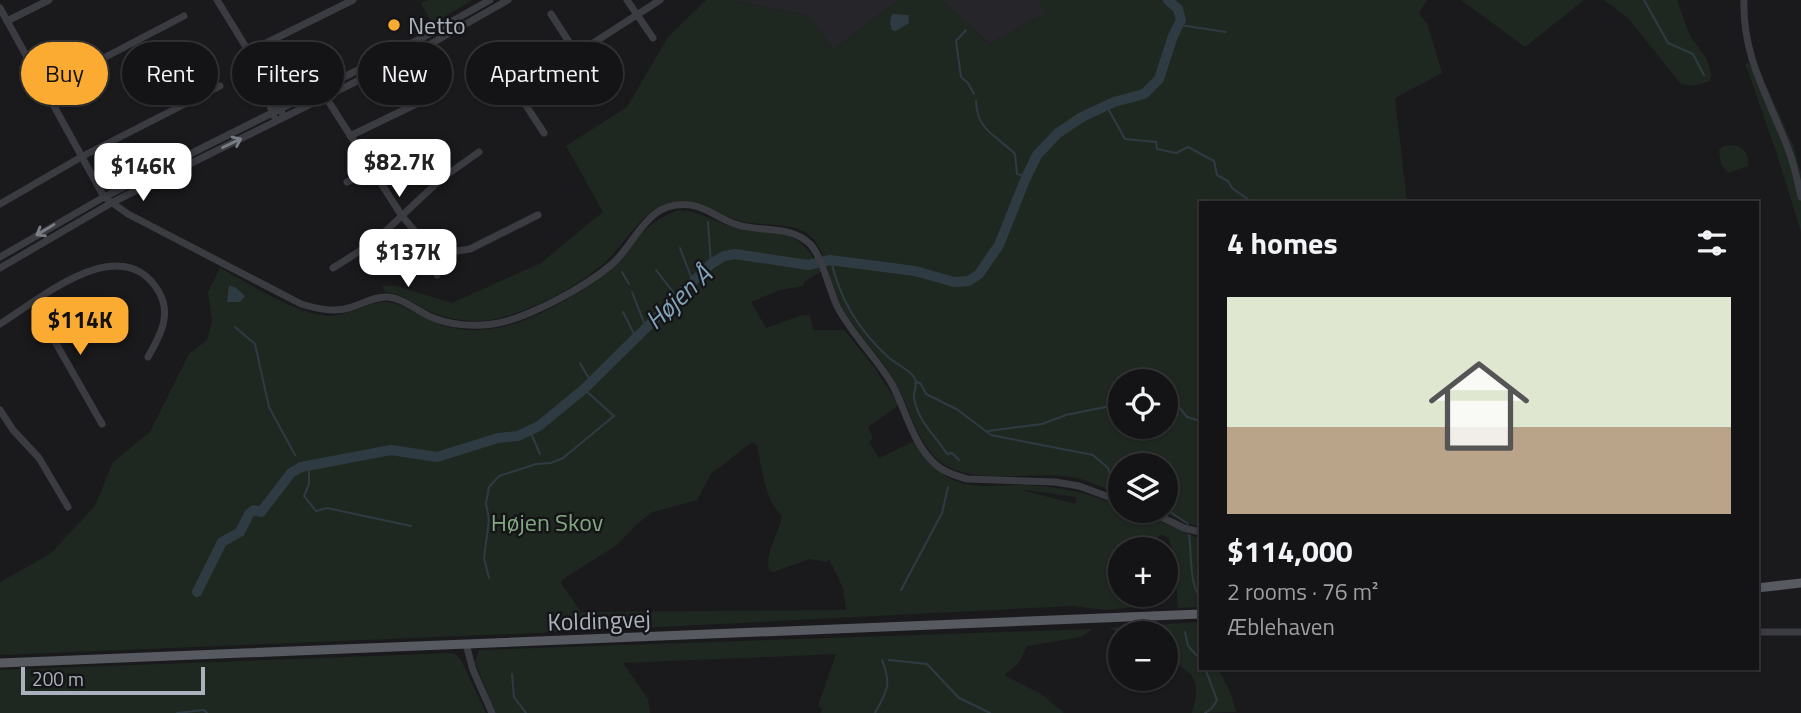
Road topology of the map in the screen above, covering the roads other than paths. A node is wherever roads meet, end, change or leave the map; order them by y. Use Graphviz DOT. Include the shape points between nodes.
graph roads {
  1 [pos="49,0"];
  2 [pos="218,0"];
  3 [pos="353,0"];
  4 [pos="490,0"];
  5 [pos="508,0"];
  6 [pos="627,0"];
  7 [pos="660,0"];
  8 [pos="1744,0"];
  9 [pos="0,8"];
  10 [pos="551,14"];
  11 [pos="638,15"];
  12 [pos="184,16"];
  13 [pos="7,21"];
  14 [pos="653,38"];
  15 [pos="243,42"];
  16 [pos="271,42"];
  17 [pos="570,42"];
  18 [pos="596,42"];
  19 [pos="21,45"];
  20 [pos="108,56"];
  21 [pos="344,78"];
  22 [pos="220,86"];
  23 [pos="344,88"];
  24 [pos="55,105"];
  25 [pos="273,105"];
  26 [pos="295,105"];
  27 [pos="305,105"];
  28 [pos="331,105"];
  29 [pos="415,105"];
  30 [pos="526,105"];
  31 [pos="278,115"];
  32 [pos="544,133"];
  33 [pos="351,136"];
  34 [pos="479,152"];
  35 [pos="83,156"];
  36 [pos="372,170"];
  37 [pos="347,181"];
  38 [pos="104,197"];
  39 [pos="1801,197"];
  40 [pos="113,202"];
  41 [pos="0,204"];
  42 [pos="538,215"];
  43 [pos="402,216"];
  44 [pos="444,249"];
  45 [pos="0,257"];
  46 [pos="0,268"];
  47 [pos="333,268"];
  48 [pos="437,275"];
  49 [pos="33,303"];
  50 [pos="1,321"];
  51 [pos="148,357"];
  52 [pos="0,410"];
  53 [pos="102,424"];
  54 [pos="1108,497"];
  55 [pos="68,507"];
  56 [pos="1174,523"];
  57 [pos="1199,532"];
  58 [pos="1801,583"];
  59 [pos="1759,588"];
  60 [pos="1199,614"];
  61 [pos="1759,632"];
  62 [pos="1801,632"];
  63 [pos="466,644"];
  64 [pos="0,663"];
  65 [pos="492,713"];
  1 -- 13 [label="street"];
  2 -- 15 [label="street"];
  3 -- 16 [label="street"];
  4 -- 21 [label="street"];
  5 -- 23 [label="street"];
  6 -- 11 [label="street"];
  7 -- 11 [label="street"];
  8 -- 39 [label="street" via="1748,49 1791,156"];
  9 -- 13 [label="street"];
  10 -- 17 [label="street"];
  11 -- 14 [label="street"];
  11 -- 18 [label="street"];
  12 -- 20 [label="street"];
  13 -- 19 [label="street"];
  22 -- 35 [label="street"];
  24 -- 35 [label="street"];
  25 -- 31 [label="street"];
  26 -- 31 [label="street"];
  27 -- 31 [label="street"];
  28 -- 33 [label="street"];
  29 -- 33 [label="street"];
  30 -- 32 [label="street"];
  31 -- 38 [label="street"];
  40 -- 31 [label="street, one-way"];
  33 -- 36 [label="street"];
  34 -- 43 [label="street" via="440,179"];
  35 -- 38 [label="street"];
  35 -- 41 [label="street"];
  36 -- 37 [label="street"];
  36 -- 43 [label="street"];
  38 -- 40 [label="street"];
  38 -- 45 [label="street, one-way"];
  40 -- 46 [label="street"];
  40 -- 54 [label="street" via="301,304 340,309 387,297 447,322 476,325 508,321 585,282 610,265 646,220 669,208 693,205 738,225 792,233 807,241 818,258 839,309 881,367 919,443 935,464 967,479 1055,482"];
  42 -- 44 [label="street" via="476,247"];
  43 -- 44 [label="street" via="419,236"];
  43 -- 47 [label="street" via="359,254"];
  44 -- 48 [label="street"];
  49 -- 50 [label="street"];
  49 -- 51 [label="street" via="99,267 137,270 163,299 162,333"];
  49 -- 53 [label="street"];
  52 -- 55 [label="street" via="39,457"];
  56 -- 57 [label="street"];
  58 -- 59 [label="main road"];
  60 -- 63 [label="main road, Koldingvej"];
  61 -- 62 [label="street"];
  63 -- 64 [label="main road, Koldingvej"];
  63 -- 65 [label="street"];
}
